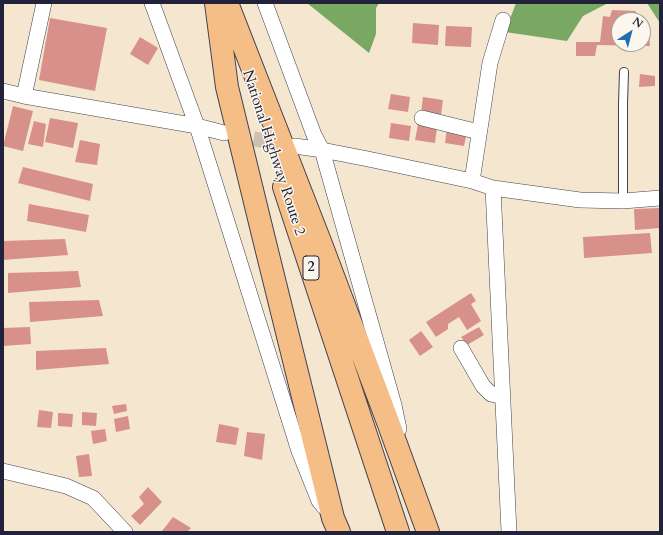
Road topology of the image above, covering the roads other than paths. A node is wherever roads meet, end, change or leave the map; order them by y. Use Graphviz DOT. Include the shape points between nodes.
graph roads {
  1 [pos="44,3"];
  2 [pos="152,3"];
  3 [pos="216,3"];
  4 [pos="225,3"];
  5 [pos="265,3"];
  6 [pos="503,20"];
  7 [pos="624,72"];
  8 [pos="4,94"];
  9 [pos="24,96"];
  10 [pos="422,118"];
  11 [pos="197,126"];
  12 [pos="479,132"];
  13 [pos="224,134"];
  14 [pos="295,146"];
  15 [pos="322,150"];
  16 [pos="472,182"];
  17 [pos="493,188"];
  18 [pos="660,198"];
  19 [pos="624,202"];
  20 [pos="460,348"];
  21 [pos="503,396"];
  22 [pos="3,471"];
  23 [pos="412,486"];
  24 [pos="336,525"];
  25 [pos="125,532"];
  26 [pos="398,532"];
  27 [pos="428,532"];
  28 [pos="509,532"];
  1 -- 9 [label="street"];
  2 -- 11 [label="street"];
  3 -- 24 [label="highway" via="228,87"];
  4 -- 23 [label="highway" via="321,244"];
  4 -- 26 [label="highway, National Highway Route 2 / 2"];
  5 -- 15 [label="street" via="314,135"];
  6 -- 12 [label="street" via="490,63"];
  7 -- 19 [label="lane"];
  8 -- 9 [label="street"];
  9 -- 11 [label="street"];
  10 -- 12 [label="street"];
  11 -- 13 [label="street"];
  11 -- 24 [label="street" via="299,452 319,501"];
  12 -- 16 [label="street"];
  14 -- 15 [label="street"];
  15 -- 16 [label="street"];
  15 -- 23 [label="street" via="394,405"];
  16 -- 17 [label="street"];
  17 -- 19 [label="street" via="580,200"];
  17 -- 21 [label="street"];
  18 -- 19 [label="street"];
  20 -- 21 [label="street" via="483,386 491,394"];
  21 -- 28 [label="street"];
  22 -- 25 [label="street" via="66,486 93,498"];
  23 -- 27 [label="highway"];
}
